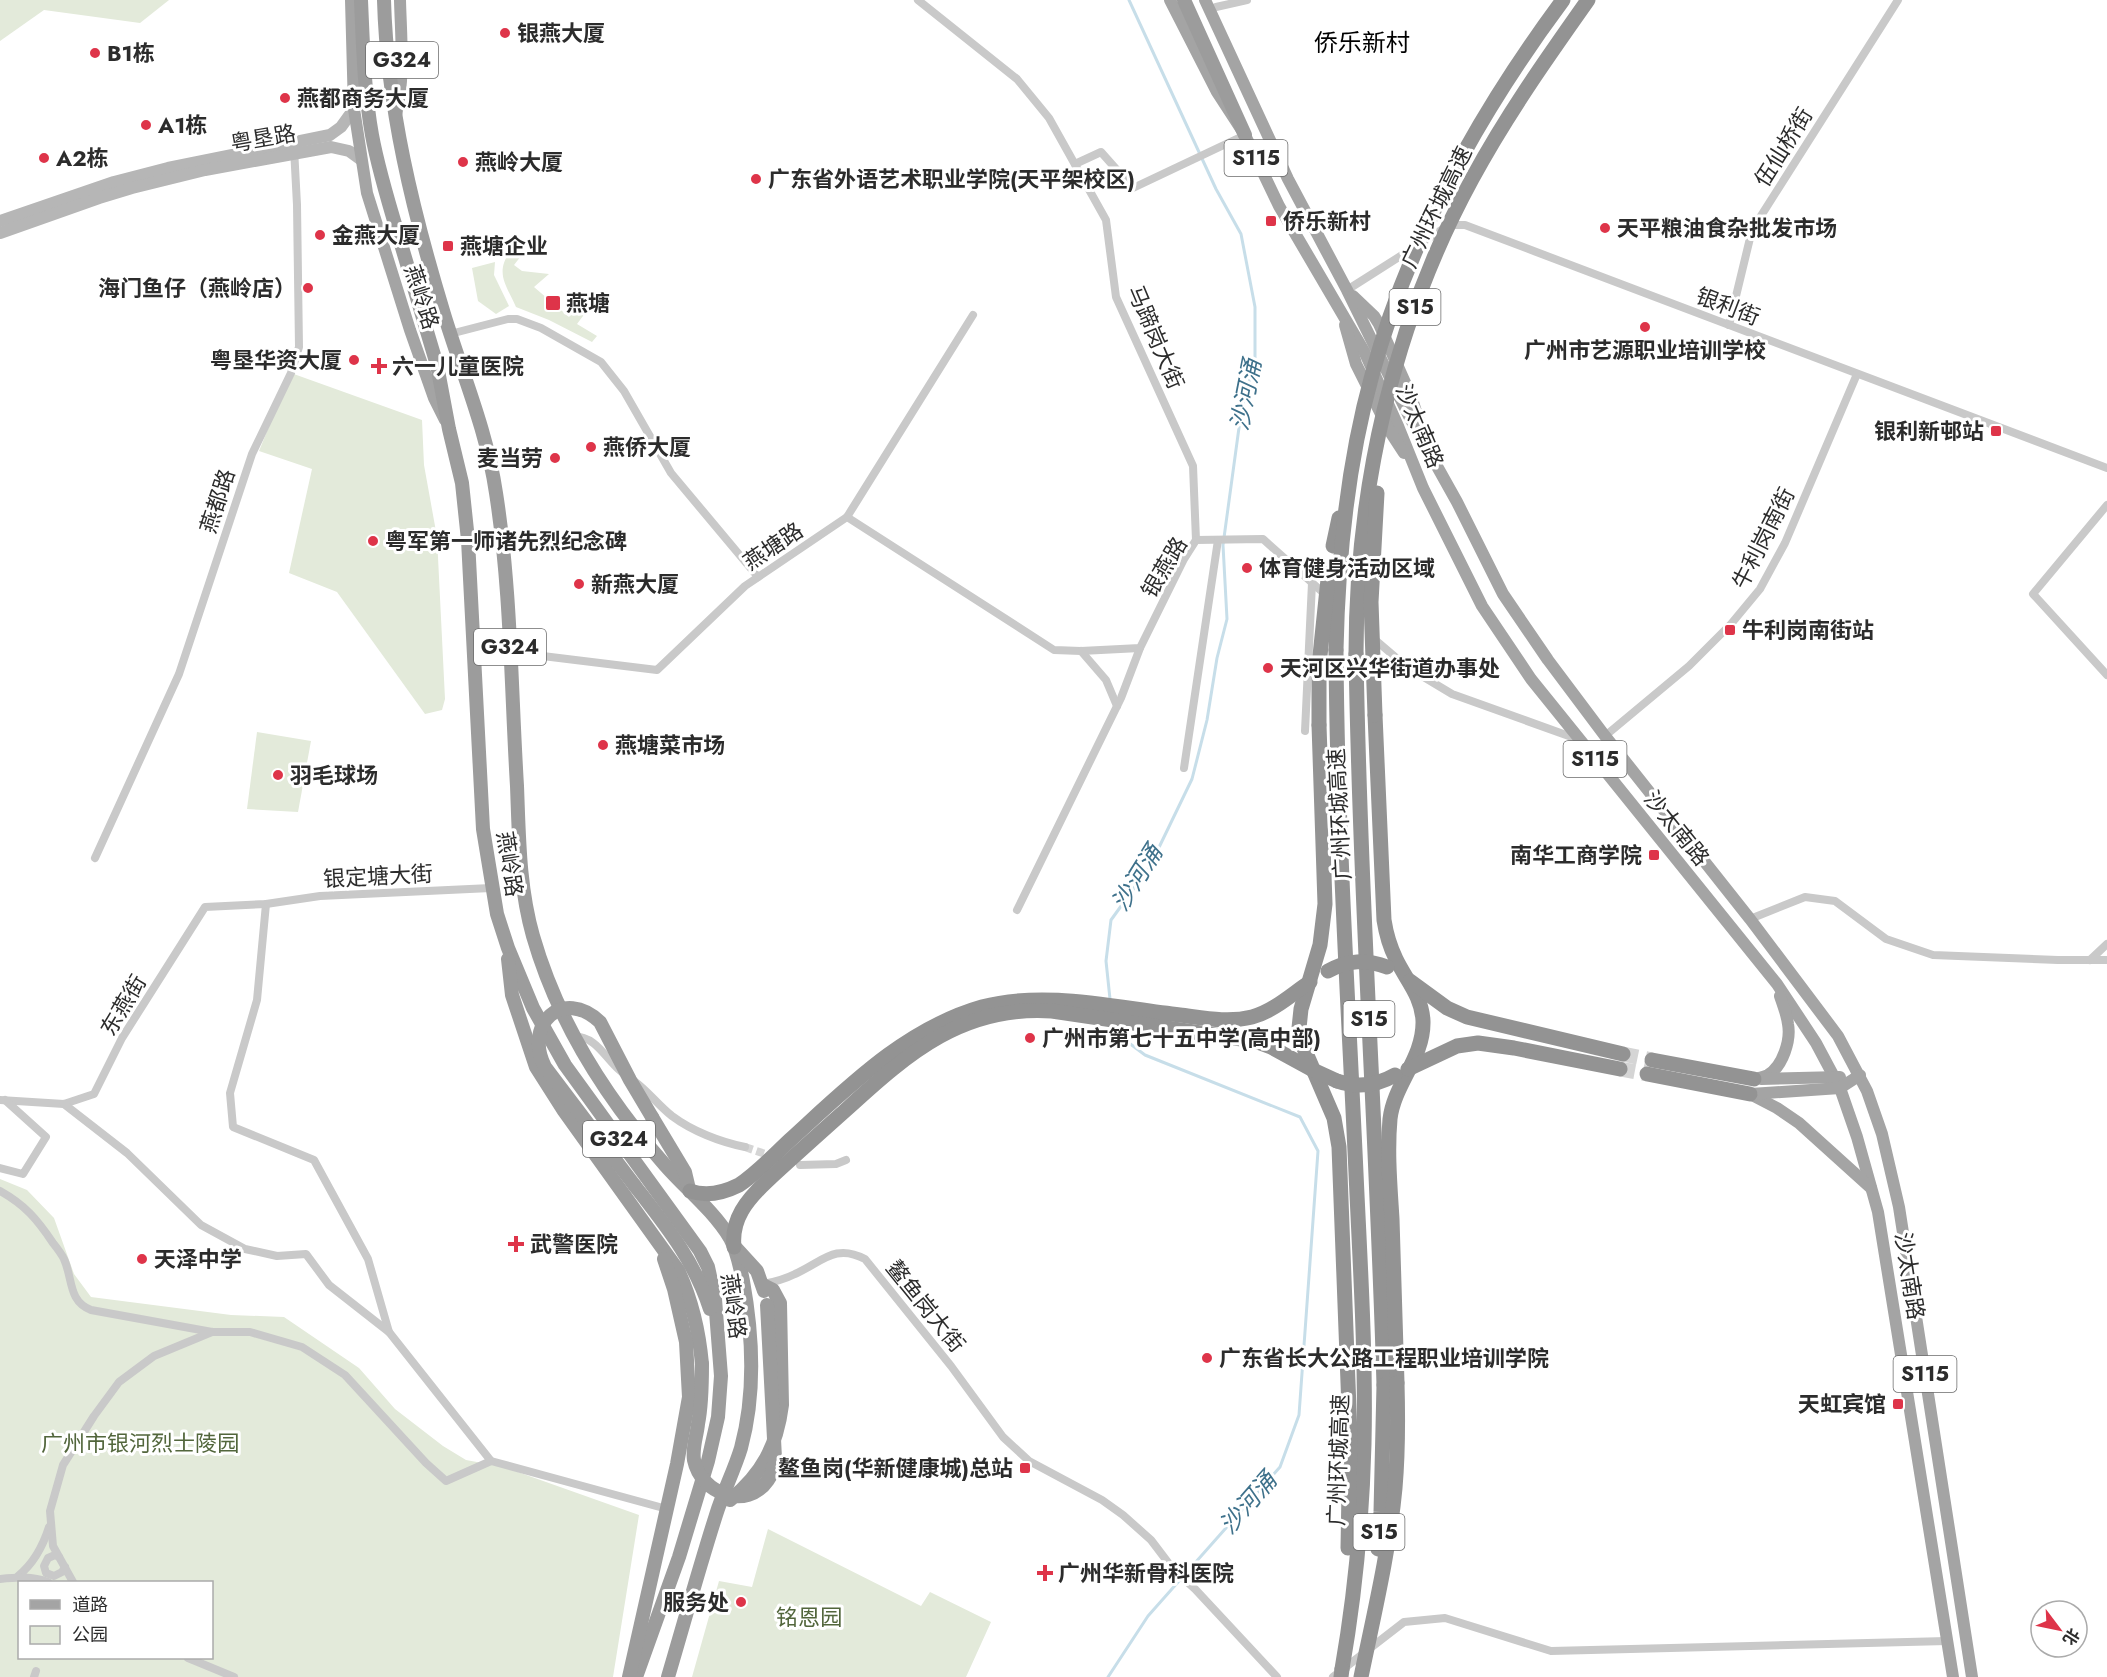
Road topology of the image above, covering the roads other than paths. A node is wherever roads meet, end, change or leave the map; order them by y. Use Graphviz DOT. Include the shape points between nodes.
graph roads {
  1 [pos="351,0"];
  2 [pos="361,0"];
  3 [pos="384,0"];
  4 [pos="400,0"];
  5 [pos="918,0"];
  6 [pos="1170,0"];
  7 [pos="1184,0"];
  8 [pos="1246,0"];
  9 [pos="1563,0"];
  10 [pos="1588,0"];
  11 [pos="1898,0"];
  12 [pos="1210,4"];
  13 [pos="354,109"];
  14 [pos="396,119"];
  15 [pos="1245,135"];
  16 [pos="294,148"];
  17 [pos="360,159"];
  18 [pos="1075,164"];
  19 [pos="0,221"];
  20 [pos="0,233"];
  21 [pos="1347,290"];
  22 [pos="973,315"];
  23 [pos="1729,325"];
  24 [pos="450,334"];
  25 [pos="1857,374"];
  26 [pos="1392,380"];
  27 [pos="1363,410"];
  28 [pos="449,429"];
  29 [pos="2107,468"];
  30 [pos="2107,505"];
  31 [pos="847,517"];
  32 [pos="1196,540"];
  33 [pos="1218,540"];
  34 [pos="758,577"];
  35 [pos="1312,582"];
  36 [pos="1140,648"];
  37 [pos="1081,651"];
  38 [pos="510,652"];
  39 [pos="2107,675"];
  40 [pos="1117,706"];
  41 [pos="1305,731"];
  42 [pos="1605,736"];
  43 [pos="1580,740"];
  44 [pos="1184,768"];
  45 [pos="95,858"];
  46 [pos="491,888"];
  47 [pos="267,904"];
  48 [pos="1017,910"];
  49 [pos="1750,919"];
  50 [pos="2107,944"];
  51 [pos="1320,945"];
  52 [pos="508,948"];
  53 [pos="2090,960"];
  54 [pos="2107,960"];
  55 [pos="1394,964"];
  56 [pos="1328,971"];
  57 [pos="1410,981"];
  58 [pos="1308,983"];
  59 [pos="1776,984"];
  60 [pos="1417,998"];
  61 [pos="1304,999"];
  62 [pos="1447,1008"];
  63 [pos="1267,1012"];
  64 [pos="1827,1022"];
  65 [pos="1810,1034"];
  66 [pos="573,1036"];
  67 [pos="1421,1039"];
  68 [pos="1303,1046"];
  69 [pos="1271,1047"];
  70 [pos="1438,1055"];
  71 [pos="1411,1067"];
  72 [pos="1649,1067"];
  73 [pos="1313,1070"];
  74 [pos="1860,1075"];
  75 [pos="1337,1081"];
  76 [pos="1398,1081"];
  77 [pos="1838,1083"];
  78 [pos="1752,1087"];
  79 [pos="2,1100"];
  80 [pos="1328,1103"];
  81 [pos="64,1104"];
  82 [pos="839,1105"];
  83 [pos="745,1147"];
  84 [pos="846,1160"];
  85 [pos="800,1165"];
  86 [pos="0,1168"];
  87 [pos="1871,1188"];
  88 [pos="0,1191"];
  89 [pos="690,1191"];
  90 [pos="655,1238"];
  91 [pos="734,1247"];
  92 [pos="763,1285"];
  93 [pos="212,1332"];
  94 [pos="389,1332"];
  95 [pos="718,1333"];
  96 [pos="491,1461"];
  97 [pos="667,1509"];
  98 [pos="717,1509"];
  99 [pos="51,1520"];
  100 [pos="59,1557"];
  101 [pos="65,1567"];
  102 [pos="18,1576"];
  103 [pos="0,1579"];
  104 [pos="49,1580"];
  105 [pos="72,1581"];
  106 [pos="1947,1641"];
  107 [pos="190,1659"];
  108 [pos="1339,1674"];
  109 [pos="234,1677"];
  110 [pos="629,1677"];
  111 [pos="636,1677"];
  112 [pos="668,1677"];
  113 [pos="1277,1677"];
  114 [pos="1361,1677"];
  115 [pos="1953,1677"];
  116 [pos="1972,1677"];
  1 -- 13 [label="main road, 燕岭路 / G324"];
  2 -- 28 [label="highway, bridge" via="365,74 379,169 437,365"];
  3 -- 14 [label="highway, 燕岭路"];
  4 -- 14 [label="main road, 燕岭路 / G324" via="402,94"];
  5 -- 18 [label="street, 马蹄岗大街" via="1017,79 1049,118"];
  6 -- 15 [label="main road, S115" via="1227,111"];
  7 -- 15 [label="highway"];
  8 -- 12 [label="street"];
  9 -- 27 [label="highway, 广州环城高速 / S15, bridge" via="1486,113 1437,203 1394,304"];
  10 -- 26 [label="highway, 广州环城高速 / S15, bridge" via="1535,75 1471,181 1418,297"];
  11 -- 23 [label="street, 伍仙桥街" via="1752,230"];
  12 -- 21 [label="main road, S115" via="1266,133"];
  13 -- 16 [label="main road, 粤垦路" via="335,132"];
  13 -- 17 [label="main road, 燕岭路 / G324"];
  14 -- 24 [label="highway, 燕岭路 / G324" via="423,243"];
  15 -- 18 [label="street" via="1133,188 1101,152"];
  15 -- 43 [label="main road, 沙太南路 / S115" via="1278,206 1343,315 1356,364 1394,439 1413,464 1482,606 1519,663"];
  16 -- 17 [label="main road, 粤垦路" via="331,147 349,151"];
  16 -- 19 [label="main road, 粤垦路" via="168,168"];
  16 -- 20 [label="main road, 粤垦路" via="132,188"];
  16 -- 45 [label="street, 燕都路" via="298,347 291,374 252,454 180,674"];
  17 -- 28 [label="main road, 燕岭路 / G324" via="372,211 410,330"];
  18 -- 32 [label="street, 马蹄岗大街" via="1106,220 1116,297 1193,466"];
  21 -- 23 [label="street, 银利街" via="1443,229 1465,225"];
  21 -- 42 [label="main road, 沙太南路 / S115" via="1379,324 1415,404 1426,446 1503,594"];
  22 -- 31 [label="street, 燕塘路"];
  23 -- 25 [label="street, 银利街"];
  24 -- 34 [label="street" via="517,320 541,328 601,362 624,391 671,473"];
  24 -- 38 [label="highway, 燕岭路 / G324" via="492,467 502,537"];
  25 -- 29 [label="street, 银利街"];
  25 -- 42 [label="street, 牛利岗南街" via="1785,543 1760,590 1689,666"];
  26 -- 55 [label="highway, bridge" via="1381,441 1371,602 1381,889"];
  26 -- 114 [label="highway, 广州环城高速 / S15, bridge" via="1363,527 1356,654 1384,1385 1380,1522"];
  27 -- 51 [label="highway, bridge" via="1332,555 1319,665 1325,904"];
  27 -- 108 [label="highway, 广州环城高速 / S15, bridge" via="1342,537 1337,596 1337,760 1364,1445 1353,1599"];
  28 -- 46 [label="highway, 燕岭路 / G324" via="462,483 468,540 478,765"];
  30 -- 39 [label="street" via="2033,594"];
  31 -- 34 [label="street, 燕塘路"];
  31 -- 37 [label="street" via="1054,650"];
  32 -- 33 [label="street, 银燕路"];
  32 -- 36 [label="street, 银燕路"];
  33 -- 35 [label="street, 银燕路" via="1263,539"];
  33 -- 44 [label="street"];
  34 -- 38 [label="street, 燕塘路" via="657,670"];
  35 -- 41 [label="street"];
  35 -- 43 [label="street, 银燕路" via="1388,652 1427,681"];
  36 -- 37 [label="street"];
  36 -- 40 [label="street, 银燕路"];
  37 -- 40 [label="street" via="1106,680"];
  38 -- 66 [label="highway, 燕岭路 / G324" via="522,882 544,971"];
  40 -- 48 [label="street, 银燕路"];
  42 -- 49 [label="main road, 沙太南路"];
  43 -- 59 [label="main road, 沙太南路 / S115"];
  46 -- 47 [label="street, 银定塘大街" via="320,896"];
  46 -- 52 [label="highway, 燕岭路 / G324"];
  47 -- 81 [label="street, 东燕街" via="205,907 122,1038 94,1094"];
  47 -- 94 [label="street" via="257,1000 230,1094 233,1127 314,1160 368,1259"];
  49 -- 53 [label="street" via="1805,897 1835,901 1886,939 1933,955"];
  49 -- 64 [label="main road, 沙太南路"];
  50 -- 53 [label="street"];
  51 -- 58 [label="highway"];
  51 -- 63 [label="highway" via="1290,993"];
  52 -- 90 [label="highway" via="512,995 536,1067"];
  52 -- 95 [label="highway, 燕岭路 / G324" via="533,1008 564,1065 700,1251 712,1282"];
  53 -- 54 [label="street"];
  55 -- 56 [label="highway, bridge" via="1361,962"];
  55 -- 57 [label="highway"];
  55 -- 60 [label="highway"];
  55 -- 62 [label="highway"];
  56 -- 58 [label="highway"];
  56 -- 61 [label="highway"];
  57 -- 60 [label="highway"];
  57 -- 62 [label="highway"];
  58 -- 61 [label="highway"];
  58 -- 63 [label="highway"];
  59 -- 65 [label="main road, 沙太南路 / S115"];
  59 -- 78 [label="main road" via="1789,1025 1788,1040 1778,1065"];
  60 -- 67 [label="highway" via="1423,1021"];
  61 -- 68 [label="highway" via="1299,1022"];
  62 -- 70 [label="highway" via="1622,1062 1478,1043 1457,1046"];
  63 -- 82 [label="highway" via="1230,1021 1093,1004 1006,1002 963,1013 927,1030 880,1060"];
  64 -- 65 [label="main road"];
  64 -- 74 [label="main road, 沙太南路 / S115"];
  65 -- 77 [label="main road, 沙太南路 / S115"];
  66 -- 83 [label="street" via="590,1040 616,1068 674,1117 693,1129"];
  66 -- 89 [label="highway, 燕岭路 / G324" via="612,1097 665,1166"];
  67 -- 71 [label="highway"];
  67 -- 76 [label="highway"];
  68 -- 73 [label="highway"];
  68 -- 75 [label="highway" via="1317,1067"];
  69 -- 73 [label="highway"];
  69 -- 80 [label="highway" via="1309,1076"];
  69 -- 82 [label="highway" via="1230,1036 1069,1013 999,1013 966,1023 923,1045"];
  70 -- 71 [label="highway"];
  70 -- 76 [label="highway"];
  71 -- 76 [label="highway"];
  72 -- 78 [label="highway"];
  73 -- 75 [label="highway"];
  73 -- 80 [label="highway"];
  74 -- 77 [label="main road"];
  74 -- 116 [label="main road, 沙太南路 / S115" via="1882,1134 1899,1207"];
  75 -- 76 [label="highway, bridge" via="1357,1085"];
  76 -- 114 [label="highway, bridge" via="1390,1129 1398,1398 1395,1486"];
  77 -- 78 [label="main road"];
  77 -- 87 [label="main road, 沙太南路 / S115"];
  78 -- 87 [label="main road"];
  79 -- 81 [label="street, 东燕街"];
  79 -- 86 [label="street" via="46,1137 23,1174"];
  80 -- 108 [label="highway" via="1336,1126 1339,1156 1350,1435 1346,1624"];
  81 -- 94 [label="street" via="127,1153 201,1225 245,1249 277,1256 306,1254 329,1285"];
  82 -- 89 [label="highway" via="739,1185 704,1194"];
  82 -- 91 [label="highway" via="752,1195 736,1220"];
  84 -- 85 [label="street"];
  87 -- 106 [label="main road, 沙太南路 / S115"];
  88 -- 93 [label="street" via="38,1220 64,1258 80,1306"];
  89 -- 91 [label="highway, 燕岭路 / G324"];
  89 -- 95 [label="highway, bridge" via="685,1172 600,1022 584,1010 566,1008 544,1021 537,1039 544,1067 693,1266"];
  90 -- 92 [label="highway, bridge" via="678,1270 694,1315 702,1364 701,1404 693,1448 695,1466 703,1479 727,1496 743,1496 756,1490 768,1480 775,1458"];
  90 -- 97 [label="highway" via="678,1306 689,1377 687,1418"];
  91 -- 92 [label="highway" via="758,1271"];
  91 -- 98 [label="highway, 燕岭路 / G324" via="751,1327 752,1377 742,1444"];
  92 -- 98 [label="highway" via="773,1290 780,1303 780,1421 760,1470"];
  92 -- 113 [label="street, 鳌鱼岗大街" via="792,1276 833,1254 853,1253 865,1259 1003,1437 1029,1461 1123,1515 1151,1540 1173,1569"];
  93 -- 96 [label="street" via="250,1332 313,1353 345,1375 446,1481"];
  93 -- 99 [label="street" via="154,1356 119,1382 63,1464"];
  94 -- 96 [label="street"];
  95 -- 111 [label="highway, 燕岭路 / G324" via="722,1376 714,1438 679,1557"];
  96 -- 97 [label="street"];
  97 -- 110 [label="highway"];
  98 -- 112 [label="highway, 燕岭路 / G324"];
  99 -- 100 [label="street" via="53,1546"];
  99 -- 102 [label="street" via="40,1550"];
  100 -- 101 [label="street"];
  100 -- 104 [label="street" via="48,1558 45,1566"];
  101 -- 104 [label="street"];
  101 -- 105 [label="street"];
  102 -- 103 [label="street"];
  102 -- 104 [label="street"];
  106 -- 108 [label="street" via="1551,1651 1445,1618 1404,1622"];
  106 -- 115 [label="main road, 沙太南路 / S115"];
  107 -- 109 [label="street"];
}
